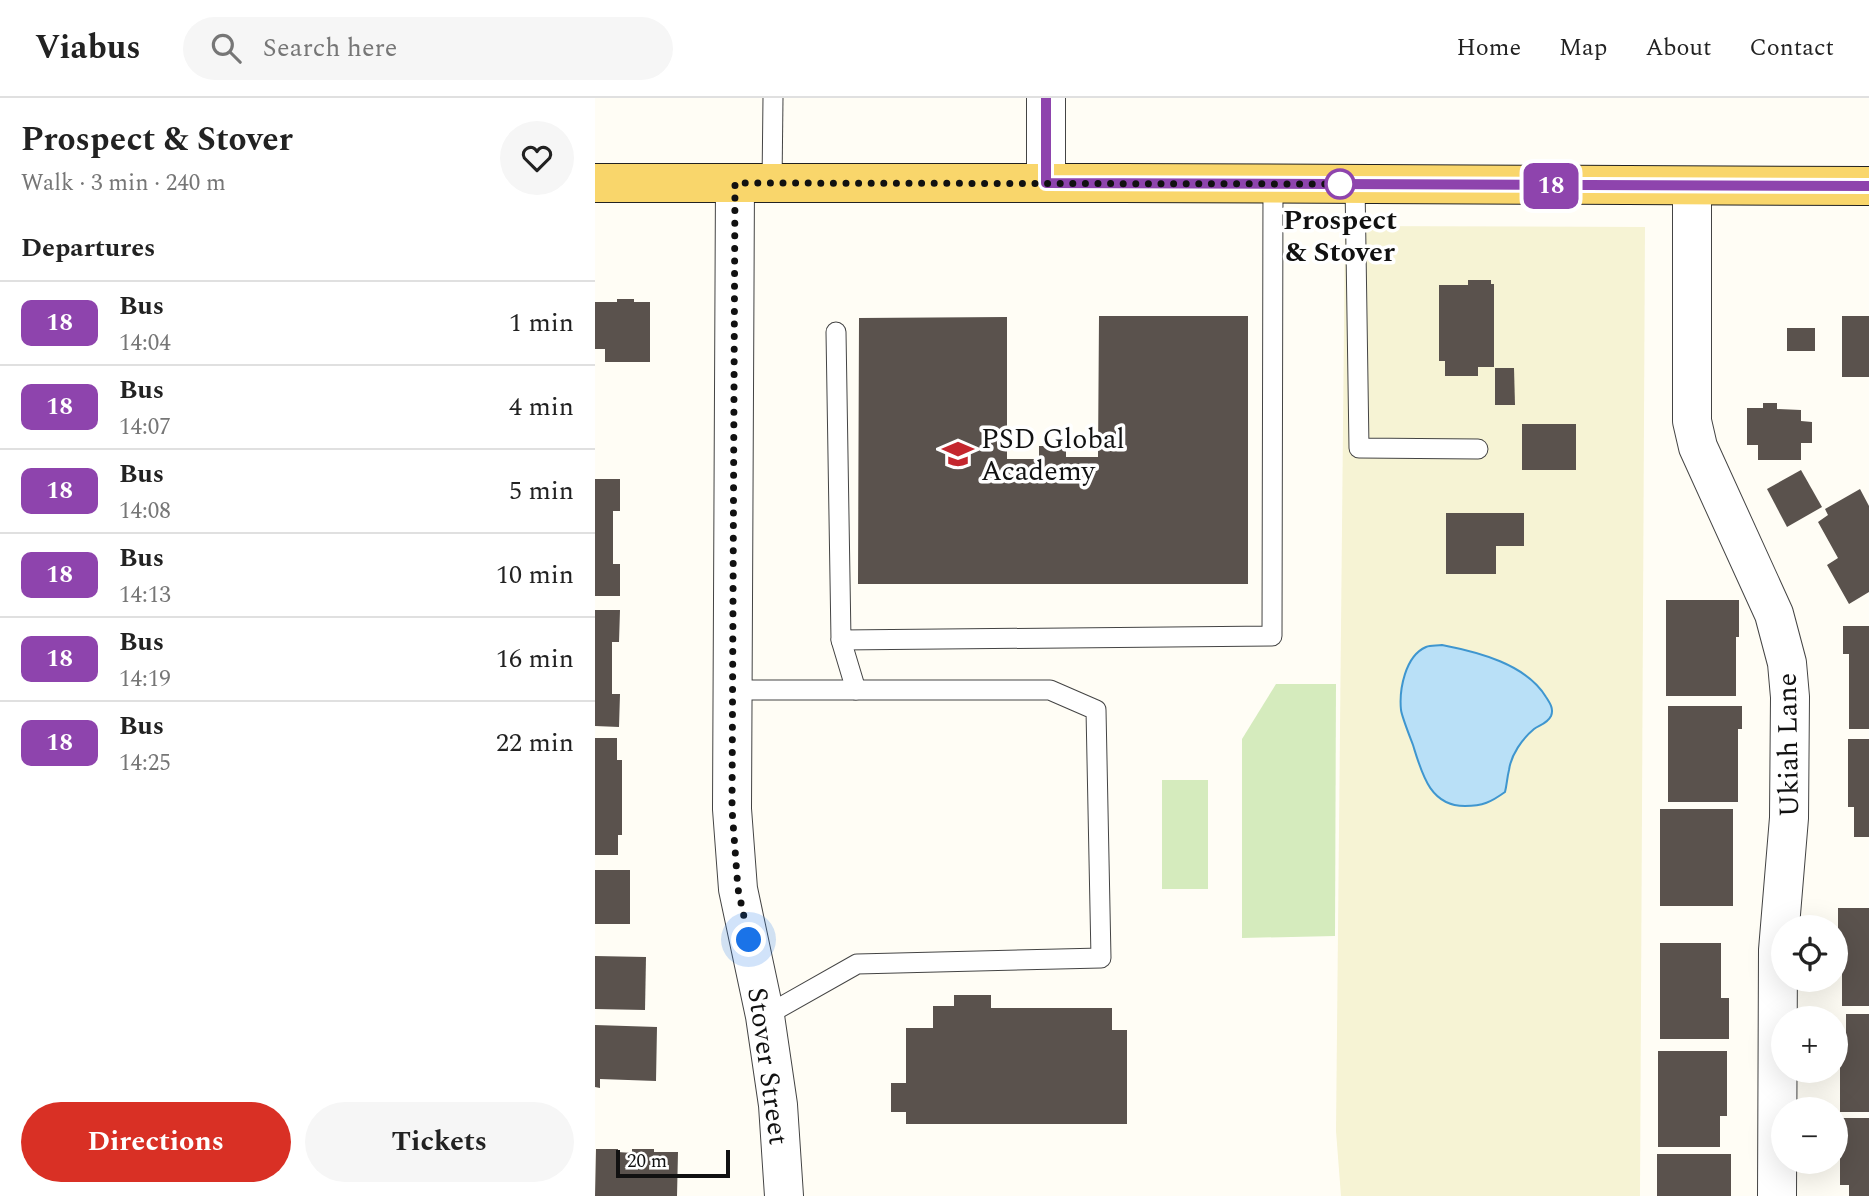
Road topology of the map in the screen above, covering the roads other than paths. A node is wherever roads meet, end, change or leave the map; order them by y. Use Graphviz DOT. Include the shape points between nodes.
graph roads {
  1 [pos="773,98"];
  2 [pos="1046,98"];
  3 [pos="595,183"];
  4 [pos="735,183"];
  5 [pos="1046,183"];
  6 [pos="772,184"];
  7 [pos="1272,184"];
  8 [pos="1355,184"];
  9 [pos="1692,186"];
  10 [pos="1869,187"];
  11 [pos="836,332"];
  12 [pos="1478,449"];
  13 [pos="841,640"];
  14 [pos="732,690"];
  15 [pos="856,690"];
  16 [pos="765,1016"];
  17 [pos="784,1196"];
  18 [pos="1777,1196"];
  1 -- 6 [label="lane"];
  2 -- 5 [label="street"];
  3 -- 4 [label="main road"];
  4 -- 6 [label="main road"];
  4 -- 14 [label="street, Stover Street"];
  5 -- 6 [label="main road"];
  5 -- 7 [label="main road"];
  7 -- 8 [label="main road"];
  7 -- 13 [label="lane" via="1272,636"];
  8 -- 9 [label="main road"];
  8 -- 12 [label="lane" via="1359,448"];
  9 -- 10 [label="main road"];
  9 -- 18 [label="street, Ukiah Lane" via="1692,421 1698,447 1774,614 1790,697 1789,818 1778,950"];
  11 -- 13 [label="lane"];
  13 -- 15 [label="lane"];
  14 -- 15 [label="lane"];
  14 -- 16 [label="street, Stover Street" via="732,809 738,889"];
  15 -- 16 [label="lane" via="1050,690 1096,710 1101,958 857,964"];
  16 -- 17 [label="street, Stover Street" via="778,1105"];
}
